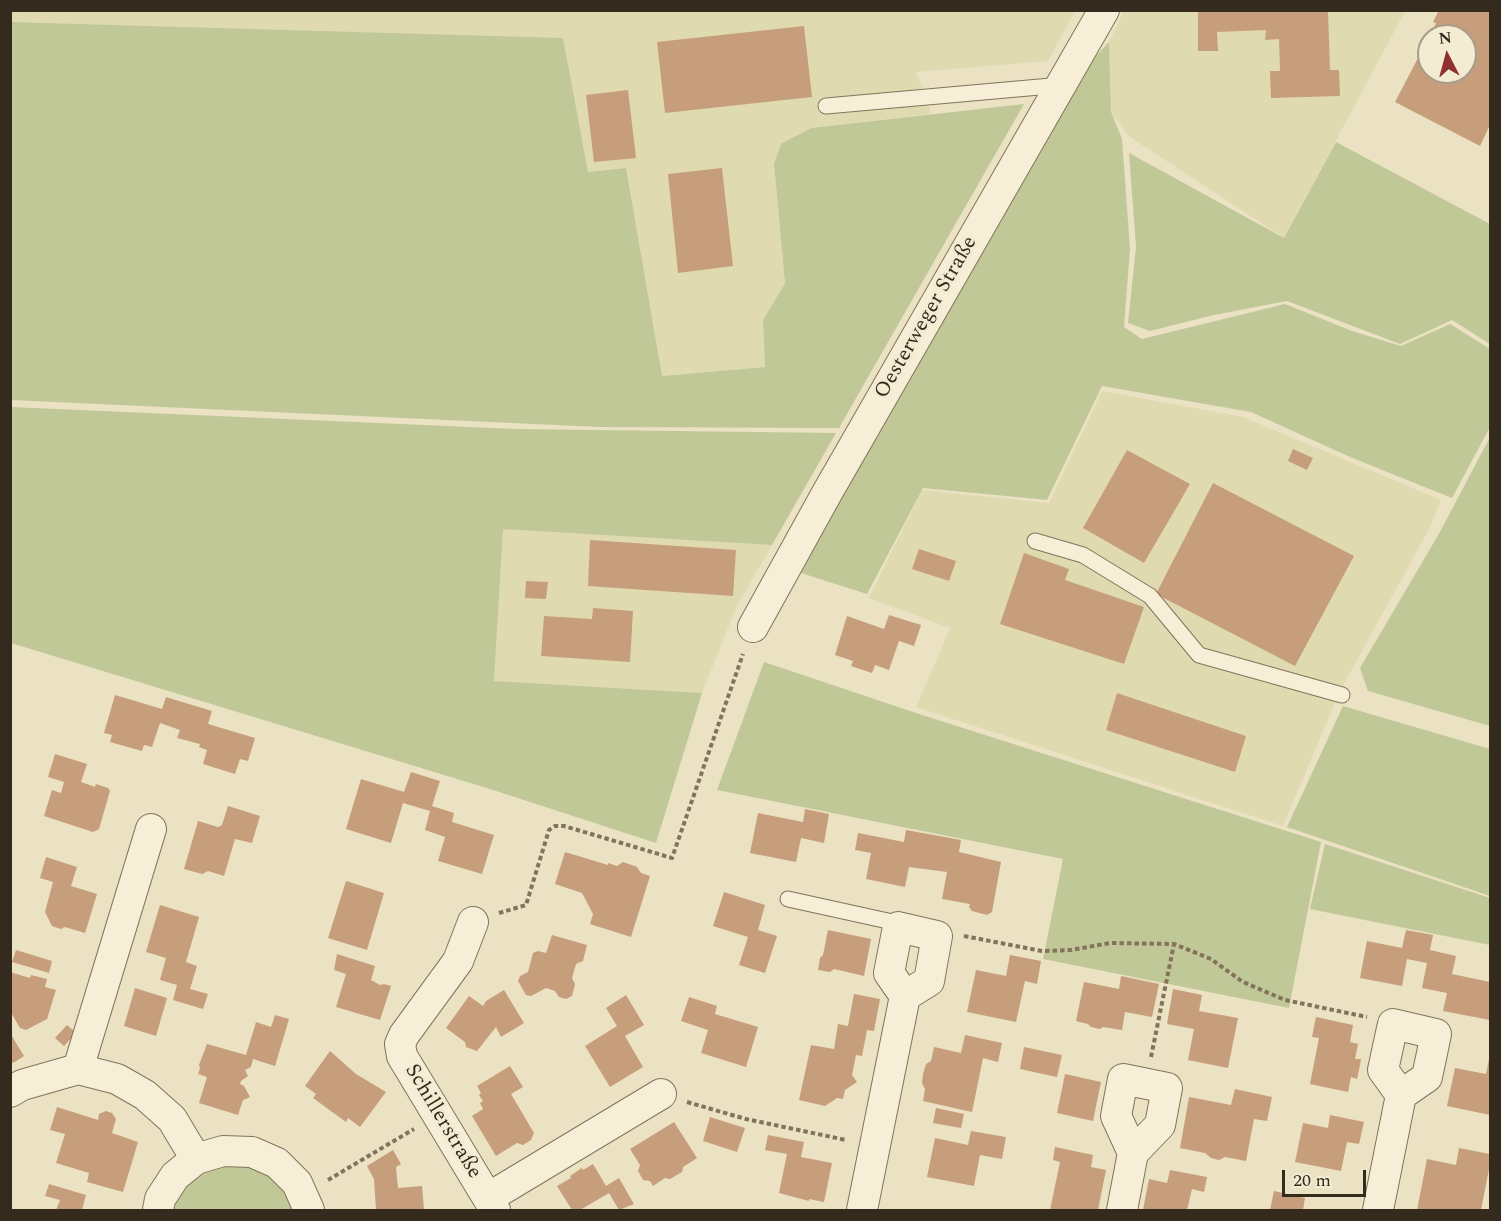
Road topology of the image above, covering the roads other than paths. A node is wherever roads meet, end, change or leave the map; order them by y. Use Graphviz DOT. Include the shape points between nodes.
graph roads {
  1 [pos="1104,10"];
  2 [pos="1062,85"];
  3 [pos="826,106"];
  4 [pos="1035,541"];
  5 [pos="753,627"];
  6 [pos="1342,695"];
  7 [pos="151,829"];
  8 [pos="788,899"];
  9 [pos="473,922"];
  10 [pos="898,927"];
  11 [pos="905,996"];
  12 [pos="78,1069"];
  13 [pos="1146,1084"];
  14 [pos="10,1092"];
  15 [pos="661,1094"];
  16 [pos="1401,1095"];
  17 [pos="196,1159"];
  18 [pos="492,1204"];
  19 [pos="158,1210"];
  20 [pos="309,1210"];
  21 [pos="862,1210"];
  22 [pos="1122,1210"];
  23 [pos="1378,1210"];
  1 -- 2 [label="street, Oesterweger Straße"];
  2 -- 3 [label="lane"];
  2 -- 5 [label="street, Oesterweger Straße"];
  4 -- 6 [label="lane" via="1083,555 1150,596 1199,655"];
  7 -- 12 [label="street"];
  8 -- 10 [label="lane" via="888,921"];
  9 -- 18 [label="street, Schillerstraße" via="458,961 400,1044 402,1056"];
  10 -- 11 [label="street" via="889,973"];
  10 -- 11 [label="street" via="937,936 929,981"];
  11 -- 21 [label="street"];
  12 -- 14 [label="street"];
  12 -- 17 [label="street" via="117,1079 145,1095 172,1119"];
  13 -- 22 [label="street" via="1167,1088 1160,1125 1133,1153"];
  15 -- 18 [label="street, Schillerstraße"];
  16 -- 16 [label="street" via="1427,1077 1436,1034 1393,1024 1383,1070"];
  16 -- 23 [label="street"];
  17 -- 19 [label="street" via="175,1176 160,1199"];
  17 -- 20 [label="street" via="223,1151 252,1152 277,1163 297,1183"];
}
